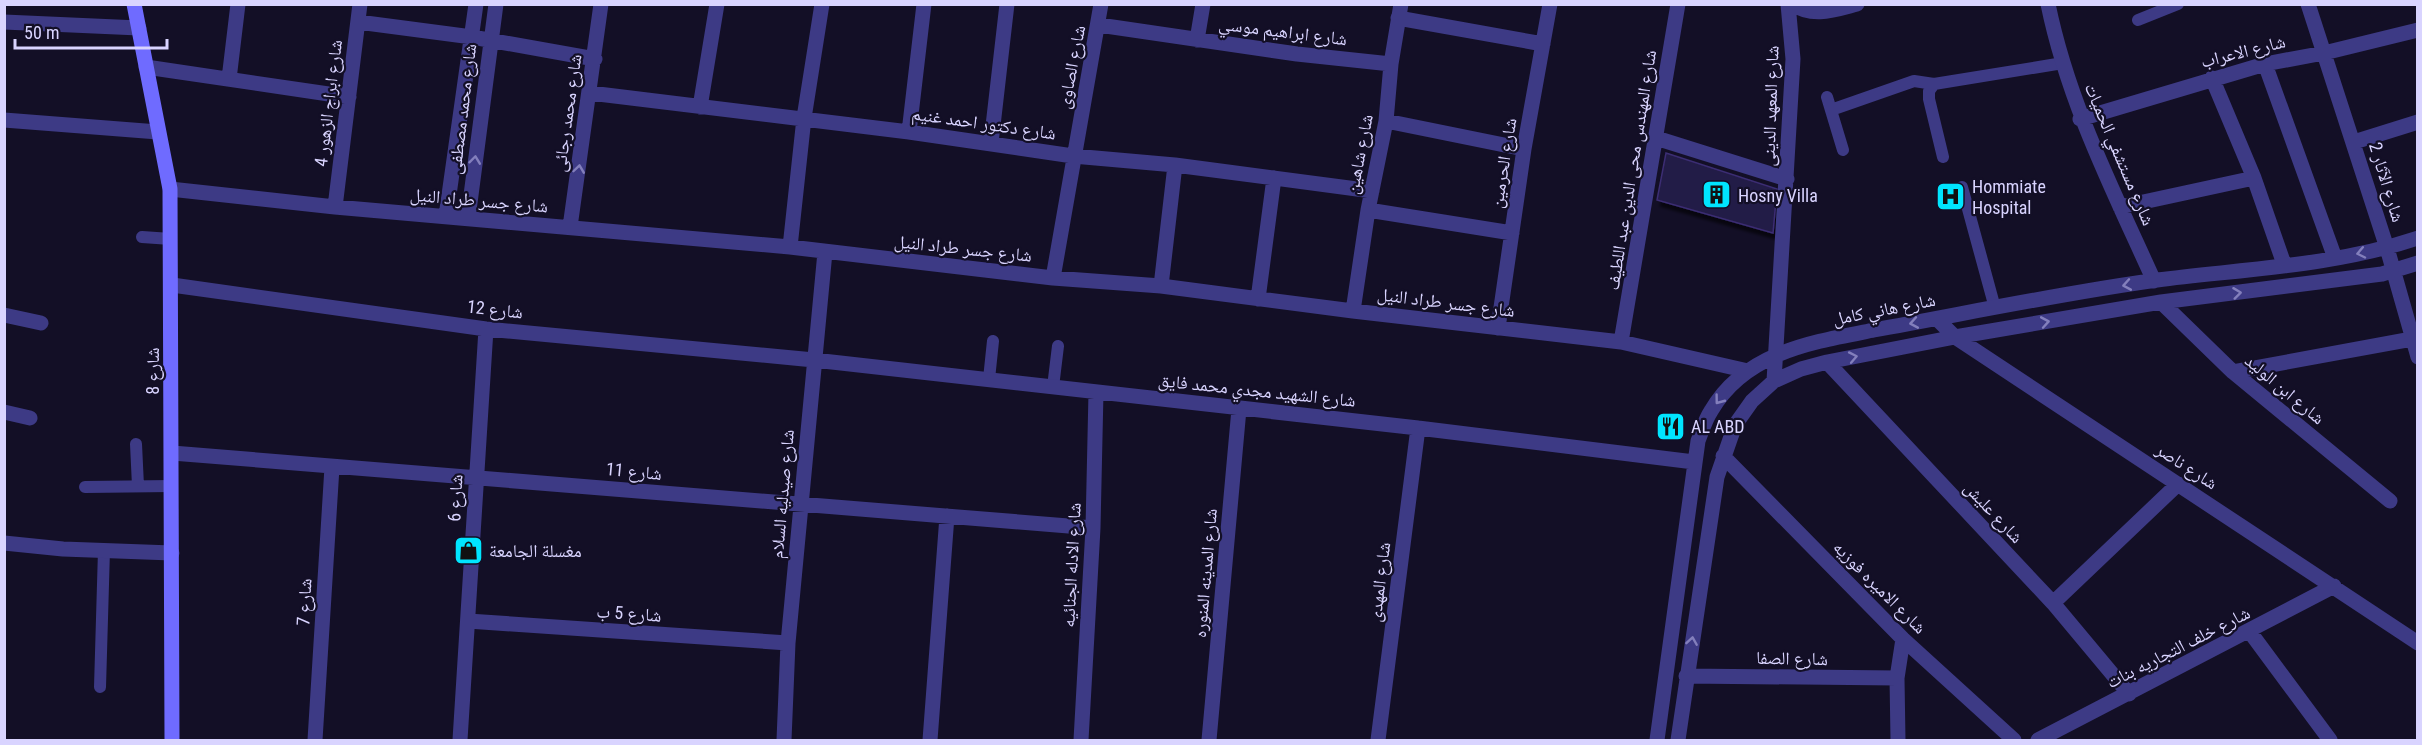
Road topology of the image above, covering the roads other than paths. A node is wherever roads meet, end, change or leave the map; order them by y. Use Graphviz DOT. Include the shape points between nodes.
graph roads {
  1 [pos="134,4"];
  2 [pos="238,4"];
  3 [pos="360,4"];
  4 [pos="476,4"];
  5 [pos="496,4"];
  6 [pos="601,4"];
  7 [pos="717,4"];
  8 [pos="822,4"];
  9 [pos="924,4"];
  10 [pos="1007,4"];
  11 [pos="1101,4"];
  12 [pos="1203,4"];
  13 [pos="1550,4"];
  14 [pos="1678,4"];
  15 [pos="1790,4"];
  16 [pos="1857,4"];
  17 [pos="2048,4"];
  18 [pos="2178,4"];
  19 [pos="2308,4"];
  20 [pos="1400,11"];
  21 [pos="2138,20"];
  22 [pos="4,22"];
  23 [pos="358,22"];
  24 [pos="1099,25"];
  25 [pos="139,28"];
  26 [pos="2418,30"];
  27 [pos="471,37"];
  28 [pos="1197,40"];
  29 [pos="491,42"];
  30 [pos="1543,44"];
  31 [pos="2324,53"];
  32 [pos="595,58"];
  33 [pos="2063,63"];
  34 [pos="1391,64"];
  35 [pos="2265,64"];
  36 [pos="146,67"];
  37 [pos="2212,78"];
  38 [pos="229,80"];
  39 [pos="1934,84"];
  40 [pos="590,93"];
  41 [pos="1827,96"];
  42 [pos="349,97"];
  43 [pos="700,107"];
  44 [pos="1831,110"];
  45 [pos="804,118"];
  46 [pos="2080,119"];
  47 [pos="4,120"];
  48 [pos="1386,121"];
  49 [pos="2418,122"];
  50 [pos="158,132"];
  51 [pos="909,132"];
  52 [pos="1656,138"];
  53 [pos="2354,142"];
  54 [pos="991,143"];
  55 [pos="1524,149"];
  56 [pos="1843,150"];
  57 [pos="1073,156"];
  58 [pos="1943,157"];
  59 [pos="1175,165"];
  60 [pos="1274,178"];
  61 [pos="2254,178"];
  62 [pos="1787,179"];
  63 [pos="1962,187"];
  64 [pos="170,189"];
  65 [pos="1372,191"];
  66 [pos="335,207"];
  67 [pos="2120,207"];
  68 [pos="1368,210"];
  69 [pos="446,216"];
  70 [pos="468,218"];
  71 [pos="570,227"];
  72 [pos="1512,233"];
  73 [pos="142,237"];
  74 [pos="2418,238"];
  75 [pos="171,239"];
  76 [pos="790,247"];
  77 [pos="2387,248"];
  78 [pos="825,252"];
  79 [pos="2335,258"];
  80 [pos="2418,263"];
  81 [pos="2284,264"];
  82 [pos="2393,272"];
  83 [pos="1053,278"];
  84 [pos="2154,281"];
  85 [pos="172,285"];
  86 [pos="1161,286"];
  87 [pos="1258,299"];
  88 [pos="2160,302"];
  89 [pos="1995,308"];
  90 [pos="1353,311"];
  91 [pos="4,315"];
  92 [pos="1937,319"];
  93 [pos="41,323"];
  94 [pos="1498,328"];
  95 [pos="486,329"];
  96 [pos="1955,337"];
  97 [pos="2412,339"];
  98 [pos="993,341"];
  99 [pos="1621,342"];
  100 [pos="1058,346"];
  101 [pos="1778,353"];
  102 [pos="2418,357"];
  103 [pos="814,360"];
  104 [pos="1827,362"];
  105 [pos="1748,371"];
  106 [pos="2233,372"];
  107 [pos="988,379"];
  108 [pos="1774,381"];
  109 [pos="1053,387"];
  110 [pos="1096,392"];
  111 [pos="1239,409"];
  112 [pos="4,412"];
  113 [pos="30,418"];
  114 [pos="1418,428"];
  115 [pos="136,444"];
  116 [pos="172,453"];
  117 [pos="1723,456"];
  118 [pos="1694,462"];
  119 [pos="332,467"];
  120 [pos="476,477"];
  121 [pos="2178,484"];
  122 [pos="138,486"];
  123 [pos="172,486"];
  124 [pos="84,487"];
  125 [pos="2390,501"];
  126 [pos="800,504"];
  127 [pos="947,516"];
  128 [pos="1093,528"];
  129 [pos="4,543"];
  130 [pos="104,550"];
  131 [pos="172,552"];
  132 [pos="2334,586"];
  133 [pos="2053,603"];
  134 [pos="468,621"];
  135 [pos="2250,632"];
  136 [pos="1903,639"];
  137 [pos="788,643"];
  138 [pos="2418,643"];
  139 [pos="1686,676"];
  140 [pos="1898,678"];
  141 [pos="100,687"];
  142 [pos="1663,691"];
  143 [pos="1684,694"];
  144 [pos="2129,694"];
  145 [pos="2009,739"];
  146 [pos="173,740"];
  147 [pos="315,741"];
  148 [pos="460,741"];
  149 [pos="784,741"];
  150 [pos="930,741"];
  151 [pos="1081,741"];
  152 [pos="1209,741"];
  153 [pos="1378,741"];
  154 [pos="1657,741"];
  155 [pos="1678,741"];
  156 [pos="1898,741"];
  157 [pos="2038,741"];
  158 [pos="2330,741"];
  1 -- 25 [label="street, شارع 8"];
  2 -- 38 [label="street"];
  3 -- 23 [label="street, شارع ابراج الزهور 4"];
  4 -- 27 [label="street, شارع محمد مصطفى"];
  5 -- 29 [label="street, شارع محمد مصطفى"];
  6 -- 32 [label="street, شارع محمد رجائى"];
  7 -- 43 [label="street"];
  8 -- 45 [label="street"];
  9 -- 51 [label="street"];
  10 -- 54 [label="street"];
  11 -- 24 [label="street, شارع الصاوى"];
  12 -- 28 [label="street"];
  13 -- 30 [label="street, شارع الحرمين"];
  14 -- 52 [label="street, شارع المهندس محى الدين عبد اللطيف"];
  15 -- 16 [label="street" via="1824,13"];
  15 -- 62 [label="street, شارع المعهد الدينى" via="1793,59"];
  17 -- 33 [label="street, شارع مستشفي الحميات"];
  18 -- 21 [label="lane"];
  19 -- 31 [label="street, شارع الآثار 2"];
  20 -- 30 [label="street"];
  20 -- 34 [label="street, شارع شاهين"];
  22 -- 25 [label="street"];
  23 -- 27 [label="street"];
  23 -- 42 [label="street, شارع ابراج الزهور 4"];
  24 -- 28 [label="street, شارع ابراهيم موسي"];
  24 -- 57 [label="street, شارع الصاوى"];
  25 -- 36 [label="street, شارع 8"];
  26 -- 31 [label="street, شارع الاعراب"];
  27 -- 29 [label="street"];
  27 -- 69 [label="street, شارع محمد مصطفى"];
  28 -- 34 [label="street, شارع ابراهيم موسي"];
  29 -- 32 [label="street"];
  70 -- 29 [label="street, شارع محمد مصطفى, one-way"];
  30 -- 55 [label="street, شارع الحرمين"];
  31 -- 35 [label="street, شارع الاعراب"];
  31 -- 53 [label="street, شارع الآثار 2"];
  32 -- 40 [label="street, شارع محمد رجائى"];
  33 -- 39 [label="lane"];
  33 -- 46 [label="street, شارع مستشفي الحميات"];
  34 -- 48 [label="street, شارع شاهين"];
  35 -- 37 [label="street, شارع الاعراب"];
  35 -- 79 [label="street"];
  36 -- 38 [label="street"];
  36 -- 50 [label="street, شارع 8"];
  37 -- 46 [label="street, شارع الاعراب"];
  37 -- 61 [label="street"];
  38 -- 42 [label="street"];
  39 -- 44 [label="lane" via="1914,81"];
  39 -- 58 [label="lane" via="1929,99"];
  40 -- 43 [label="street, شارع دكتور احمد غنيم"];
  71 -- 40 [label="street, شارع محمد رجائى, one-way"];
  41 -- 44 [label="lane"];
  42 -- 66 [label="street, شارع ابراج الزهور 4"];
  43 -- 45 [label="street, شارع دكتور احمد غنيم"];
  44 -- 56 [label="lane"];
  45 -- 51 [label="street, شارع دكتور احمد غنيم"];
  45 -- 76 [label="street"];
  46 -- 67 [label="street, شارع مستشفي الحميات"];
  47 -- 50 [label="street"];
  48 -- 55 [label="street"];
  48 -- 65 [label="street, شارع شاهين"];
  49 -- 53 [label="street"];
  50 -- 64 [label="street, شارع 8"];
  51 -- 54 [label="street, شارع دكتور احمد غنيم"];
  52 -- 62 [label="street"];
  52 -- 99 [label="street, شارع المهندس محى الدين عبد اللطيف"];
  53 -- 77 [label="street, شارع الآثار 2"];
  54 -- 57 [label="street, شارع دكتور احمد غنيم"];
  55 -- 72 [label="street, شارع الحرمين"];
  57 -- 59 [label="street, شارع دكتور احمد غنيم"];
  57 -- 83 [label="street, شارع الصاوى"];
  59 -- 60 [label="street, شارع دكتور احمد غنيم"];
  59 -- 86 [label="street"];
  60 -- 65 [label="street, شارع دكتور احمد غنيم"];
  60 -- 87 [label="street"];
  61 -- 67 [label="street"];
  61 -- 81 [label="street"];
  62 -- 101 [label="street, شارع المعهد الدينى"];
  63 -- 89 [label="lane"];
  64 -- 66 [label="street, شارع جسر طراد النيل"];
  64 -- 75 [label="street, شارع 8"];
  65 -- 68 [label="street, شارع شاهين"];
  66 -- 69 [label="street, شارع جسر طراد النيل"];
  67 -- 84 [label="street, شارع مستشفي الحميات"];
  68 -- 72 [label="street"];
  68 -- 90 [label="street, شارع شاهين"];
  69 -- 70 [label="street, شارع جسر طراد النيل"];
  70 -- 71 [label="street, شارع جسر طراد النيل"];
  71 -- 76 [label="street, شارع جسر طراد النيل"];
  72 -- 94 [label="street, شارع الحرمين"];
  73 -- 75 [label="lane"];
  74 -- 77 [label="street, شارع هاني كامل"];
  75 -- 85 [label="street, شارع 8"];
  76 -- 78 [label="street, شارع جسر طراد النيل"];
  77 -- 79 [label="street, شارع هاني كامل, one-way"];
  77 -- 82 [label="street, شارع الآثار 2"];
  78 -- 83 [label="street, شارع جسر طراد النيل"];
  78 -- 103 [label="street, شارع صيدليه السلام"];
  79 -- 81 [label="street, شارع هاني كامل"];
  80 -- 82 [label="street"];
  81 -- 84 [label="street, شارع هاني كامل"];
  88 -- 82 [label="street, one-way"];
  82 -- 97 [label="street, شارع الآثار 2"];
  83 -- 86 [label="street, شارع جسر طراد النيل"];
  84 -- 89 [label="street, شارع هاني كامل, one-way"];
  85 -- 95 [label="street, شارع 12"];
  85 -- 116 [label="street, شارع 8"];
  86 -- 87 [label="street, شارع جسر طراد النيل"];
  87 -- 90 [label="street, شارع جسر طراد النيل"];
  96 -- 88 [label="street, one-way"];
  88 -- 106 [label="street, شارع ابن الوليد"];
  89 -- 92 [label="street, شارع هاني كامل"];
  90 -- 94 [label="street, شارع جسر طراد النيل"];
  91 -- 93 [label="street"];
  92 -- 96 [label="street, شارع ناصر"];
  92 -- 101 [label="street, شارع هاني كامل, one-way" via="1829,339"];
  94 -- 99 [label="street, شارع جسر طراد النيل"];
  95 -- 103 [label="street, شارع 12"];
  95 -- 120 [label="street, شارع 6"];
  104 -- 96 [label="street, one-way"];
  96 -- 121 [label="street, شارع ناصر"];
  97 -- 102 [label="street, شارع الآثار 2"];
  97 -- 106 [label="street"];
  98 -- 107 [label="lane"];
  99 -- 105 [label="street, شارع جسر طراد النيل"];
  100 -- 109 [label="lane"];
  101 -- 105 [label="street, شارع هاني كامل"];
  101 -- 108 [label="street, شارع المعهد الدينى"];
  103 -- 107 [label="street, شارع الشهيد مجدي محمد فايق"];
  103 -- 126 [label="street, شارع صيدليه السلام"];
  104 -- 108 [label="street"];
  104 -- 133 [label="street, شارع عليش"];
  105 -- 118 [label="street, شارع هاني كامل, one-way" via="1710,411"];
  106 -- 125 [label="street, شارع ابن الوليد"];
  107 -- 109 [label="street, شارع الشهيد مجدي محمد فايق"];
  108 -- 117 [label="street" via="1752,400 1735,425"];
  109 -- 110 [label="street, شارع الشهيد مجدي محمد فايق"];
  110 -- 111 [label="street, شارع الشهيد مجدي محمد فايق"];
  110 -- 128 [label="street, شارع الادله الجنائيه"];
  111 -- 114 [label="street, شارع الشهيد مجدي محمد فايق"];
  111 -- 152 [label="street, شارع المدينه المنوره"];
  112 -- 113 [label="street"];
  114 -- 118 [label="street, شارع الشهيد مجدي محمد فايق"];
  114 -- 153 [label="street, شارع المهدى"];
  115 -- 122 [label="lane"];
  116 -- 119 [label="street, شارع 11"];
  116 -- 123 [label="street, شارع 8"];
  117 -- 136 [label="street, شارع الاميره فوزيه"];
  139 -- 117 [label="street, one-way"];
  118 -- 142 [label="street, شارع هاني كامل"];
  119 -- 120 [label="street, شارع 11"];
  119 -- 147 [label="street, شارع 7"];
  120 -- 126 [label="street, شارع 11"];
  120 -- 134 [label="street, شارع 6"];
  121 -- 132 [label="street, شارع ناصر"];
  121 -- 133 [label="street"];
  122 -- 123 [label="lane"];
  122 -- 124 [label="lane"];
  123 -- 131 [label="street, شارع 8"];
  126 -- 127 [label="street, شارع 11"];
  126 -- 137 [label="street, شارع صيدليه السلام"];
  127 -- 128 [label="street, شارع 11"];
  127 -- 150 [label="street"];
  128 -- 151 [label="street, شارع الادله الجنائيه"];
  129 -- 130 [label="street"];
  130 -- 131 [label="street"];
  130 -- 141 [label="lane"];
  131 -- 146 [label="street, شارع 8"];
  132 -- 135 [label="street, شارع خلف التجاريه بنات"];
  132 -- 138 [label="street, شارع ناصر"];
  133 -- 144 [label="street, شارع عليش"];
  134 -- 137 [label="street, شارع 5 ب"];
  134 -- 148 [label="street, شارع 6"];
  135 -- 144 [label="street, شارع خلف التجاريه بنات"];
  135 -- 158 [label="street"];
  136 -- 140 [label="street"];
  136 -- 145 [label="street, شارع الاميره فوزيه"];
  137 -- 149 [label="street, شارع صيدليه السلام"];
  139 -- 140 [label="street, شارع الصفا"];
  139 -- 143 [label="street"];
  140 -- 156 [label="street"];
  142 -- 143 [label="street"];
  142 -- 154 [label="street, شارع هاني كامل"];
  143 -- 155 [label="street"];
  144 -- 157 [label="street, شارع خلف التجاريه بنات"];
}
